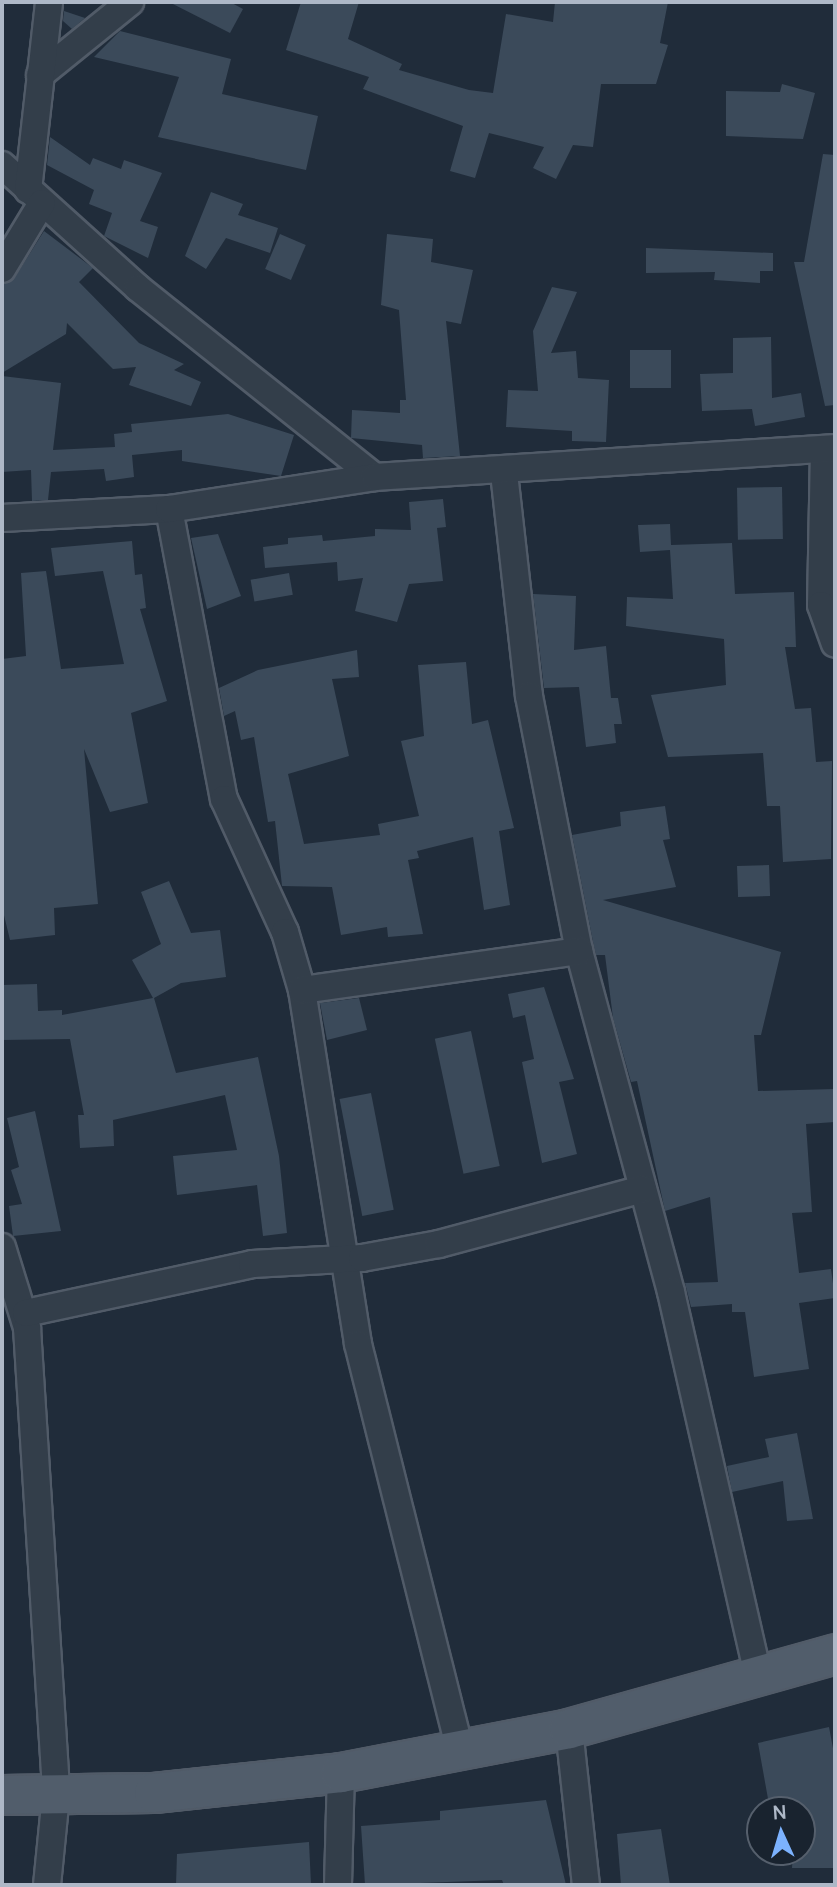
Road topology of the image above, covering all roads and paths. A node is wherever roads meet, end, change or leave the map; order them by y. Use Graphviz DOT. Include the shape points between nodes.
graph roads {
  1 [pos="49,2"];
  2 [pos="130,2"];
  3 [pos="40,75"];
  4 [pos="2,165"];
  5 [pos="35,196"];
  6 [pos="2,269"];
  7 [pos="830,448"];
  8 [pos="504,473"];
  9 [pos="375,477"];
  10 [pos="169,509"];
  11 [pos="2,518"];
  12 [pos="835,644"];
  13 [pos="579,951"];
  14 [pos="302,990"];
  15 [pos="643,1189"];
  16 [pos="2,1247"];
  17 [pos="340,1256"];
  18 [pos="26,1313"];
  19 [pos="835,1654"];
  20 [pos="758,1676"];
  21 [pos="569,1729"];
  22 [pos="460,1750"];
  23 [pos="341,1773"];
  24 [pos="2,1795"];
  25 [pos="56,1796"];
  26 [pos="47,1885"];
  27 [pos="338,1885"];
  28 [pos="586,1885"];
  1 -- 3 [label="street"];
  2 -- 3 [label="street"];
  3 -- 5 [label="street"];
  4 -- 5 [label="street"];
  5 -- 6 [label="street"];
  5 -- 9 [label="street"];
  7 -- 8 [label="street"];
  7 -- 12 [label="street" via="821,605"];
  8 -- 9 [label="street"];
  8 -- 13 [label="street" via="529,696"];
  9 -- 10 [label="street"];
  10 -- 11 [label="street"];
  10 -- 14 [label="street" via="224,799 285,932"];
  13 -- 14 [label="street"];
  13 -- 15 [label="street"];
  14 -- 17 [label="street"];
  15 -- 17 [label="street" via="439,1244"];
  15 -- 20 [label="street"];
  16 -- 18 [label="street"];
  17 -- 18 [label="street" via="252,1264"];
  17 -- 22 [label="street"];
  18 -- 25 [label="street"];
  19 -- 20 [label="main road"];
  20 -- 21 [label="main road"];
  21 -- 22 [label="main road"];
  21 -- 28 [label="street"];
  22 -- 23 [label="main road"];
  23 -- 25 [label="main road" via="154,1793"];
  23 -- 27 [label="street"];
  24 -- 25 [label="main road"];
  25 -- 26 [label="street"];
}
